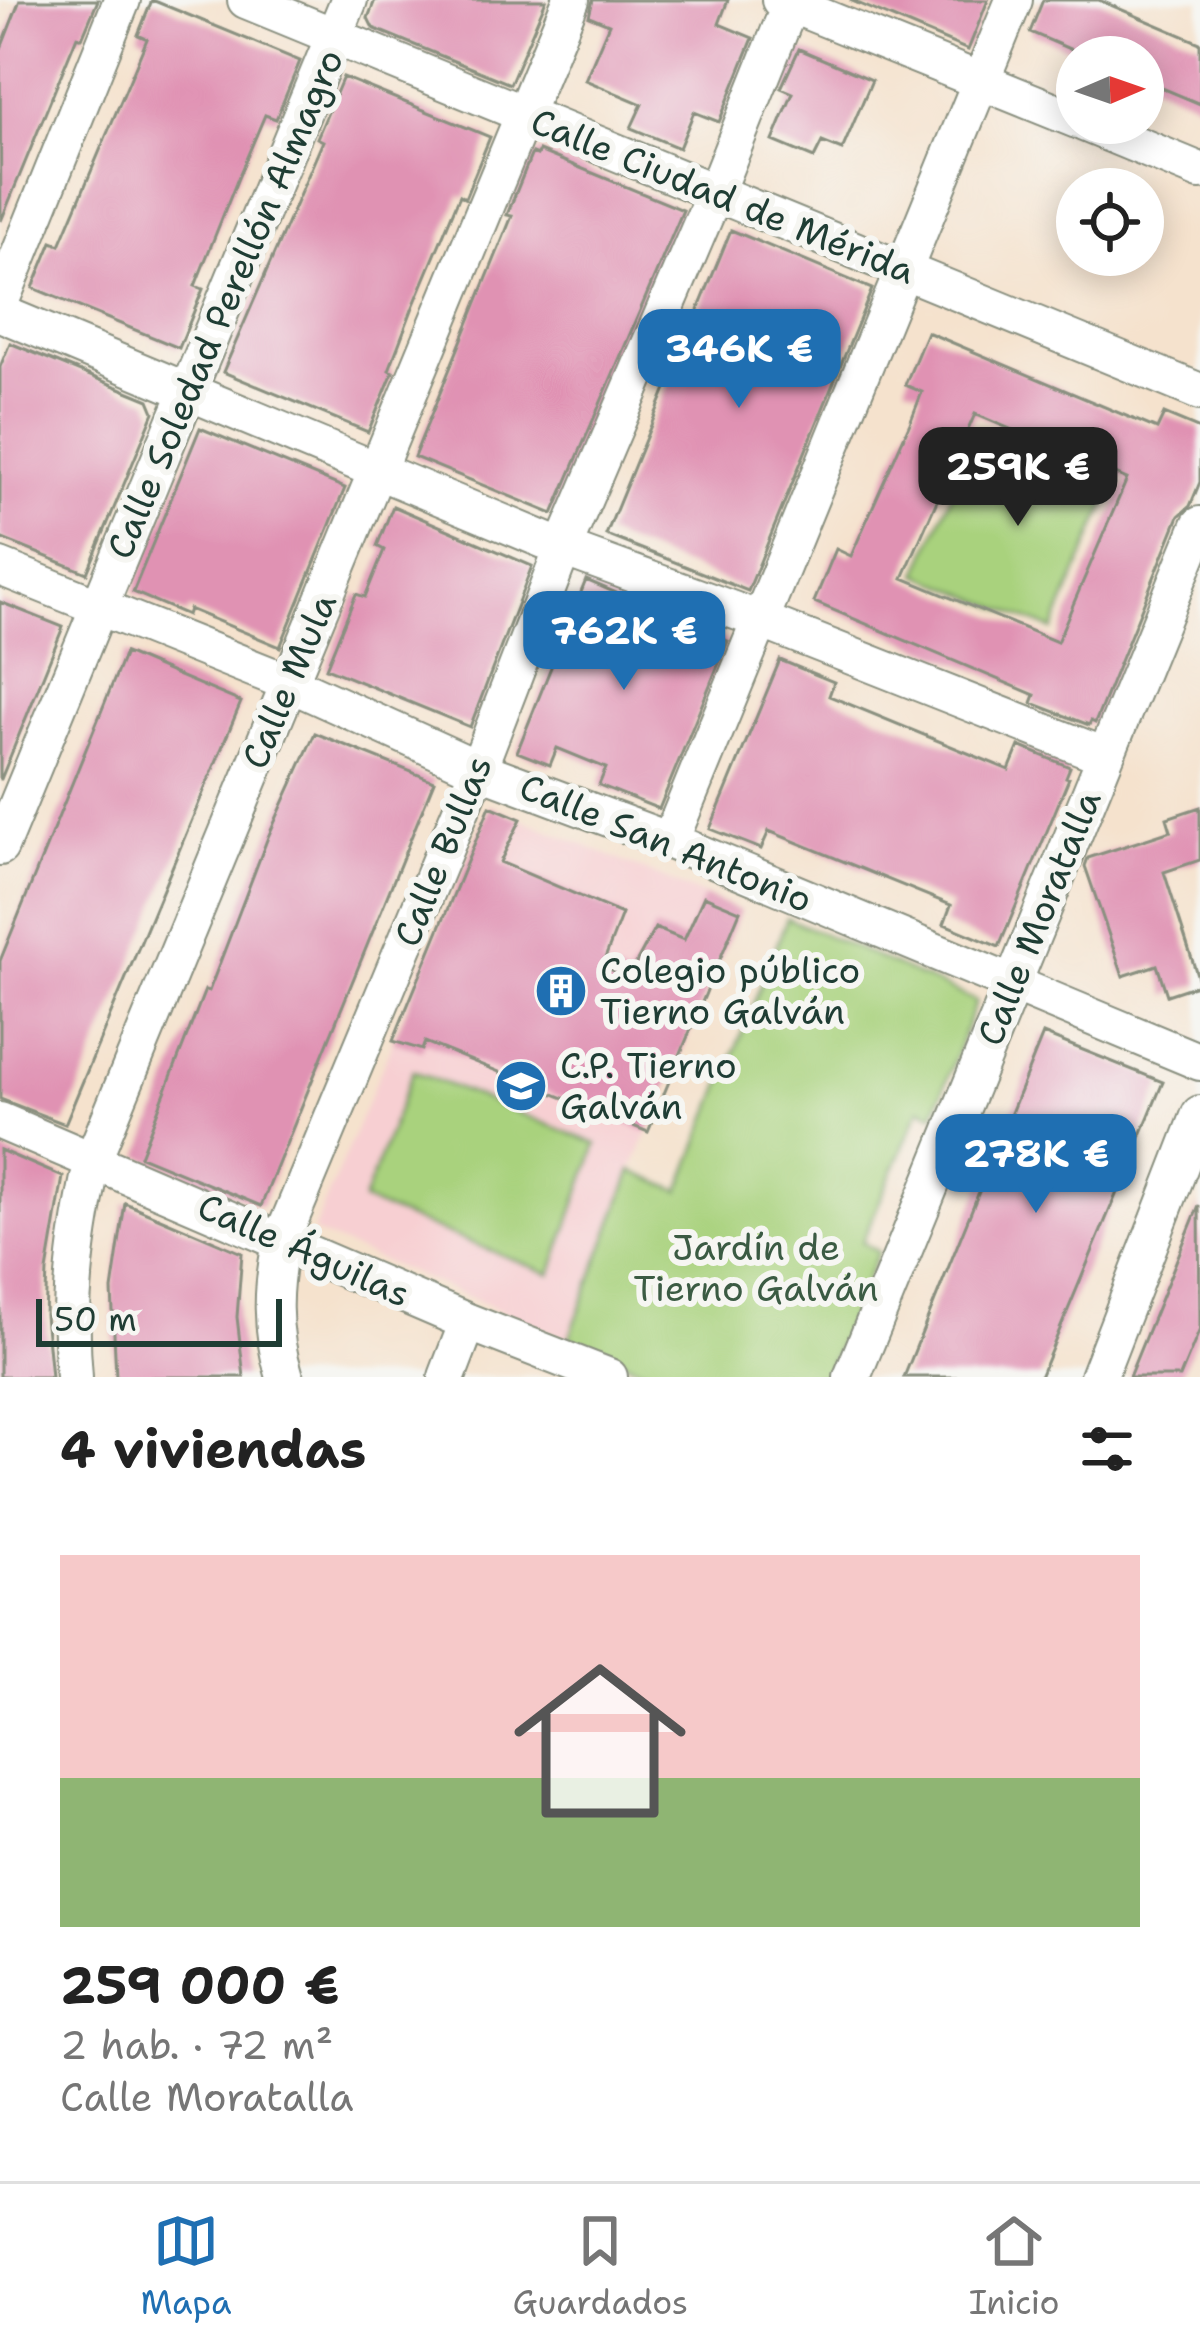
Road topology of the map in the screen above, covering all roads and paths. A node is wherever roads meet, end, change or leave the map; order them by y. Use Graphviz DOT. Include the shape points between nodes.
graph roads {
  1 [pos="122,0"];
  2 [pos="246,0"];
  3 [pos="349,0"];
  4 [pos="571,0"];
  5 [pos="1014,0"];
  6 [pos="787,1"];
  7 [pos="335,38"];
  8 [pos="981,81"];
  9 [pos="1056,112"];
  10 [pos="525,118"];
  11 [pos="1134,144"];
  12 [pos="1200,171"];
  13 [pos="716,190"];
  14 [pos="903,267"];
  15 [pos="0,303"];
  16 [pos="0,313"];
  17 [pos="1200,392"];
  18 [pos="188,394"];
  19 [pos="379,470"];
  20 [pos="1200,525"];
  21 [pos="562,548"];
  22 [pos="0,567"];
  23 [pos="99,608"];
  24 [pos="763,622"];
  25 [pos="287,682"];
  26 [pos="1105,756"];
  27 [pos="478,769"];
  28 [pos="670,841"];
  29 [pos="0,847"];
  30 [pos="1012,986"];
  31 [pos="1200,1062"];
  32 [pos="1200,1114"];
  33 [pos="0,1121"];
  34 [pos="93,1159"];
  35 [pos="282,1239"];
  36 [pos="469,1322"];
  37 [pos="74,1377"];
  38 [pos="285,1377"];
  39 [pos="447,1377"];
  40 [pos="609,1377"];
  41 [pos="852,1377"];
  42 [pos="1098,1377"];
  1 -- 15 [label="street"];
  2 -- 7 [label="street, Calle Ciudad de Mérida"];
  3 -- 7 [label="street, Calle Soledad Perellón Almagro"];
  4 -- 10 [label="street, Calle Mula"];
  5 -- 8 [label="street"];
  6 -- 8 [label="street"];
  6 -- 13 [label="street, Calle Bullas"];
  7 -- 10 [label="street, Calle Ciudad de Mérida"];
  7 -- 18 [label="street, Calle Soledad Perellón Almagro"];
  8 -- 9 [label="street"];
  8 -- 14 [label="street"];
  10 -- 13 [label="street, Calle Ciudad de Mérida"];
  10 -- 19 [label="street, Calle Mula"];
  11 -- 12 [label="street"];
  13 -- 14 [label="street, Calle Ciudad de Mérida"];
  13 -- 21 [label="street, Calle Bullas"];
  14 -- 17 [label="street, Calle Ciudad de Mérida"];
  14 -- 24 [label="street"];
  16 -- 18 [label="street"];
  18 -- 19 [label="street"];
  18 -- 23 [label="street, Calle Soledad Perellón Almagro"];
  19 -- 21 [label="street"];
  19 -- 25 [label="street, Calle Mula"];
  20 -- 26 [label="street, Calle Moratalla"];
  21 -- 24 [label="street"];
  21 -- 27 [label="street, Calle Bullas"];
  22 -- 23 [label="street, Calle San Antonio"];
  23 -- 25 [label="street, Calle San Antonio"];
  23 -- 29 [label="street, Calle Soledad Perellón Almagro"];
  24 -- 26 [label="street"];
  24 -- 28 [label="street"];
  25 -- 27 [label="street, Calle San Antonio"];
  25 -- 34 [label="street, Calle Mula"];
  26 -- 30 [label="street, Calle Moratalla"];
  27 -- 28 [label="street, Calle San Antonio"];
  27 -- 35 [label="street, Calle Bullas"];
  28 -- 30 [label="street, Calle San Antonio"];
  30 -- 31 [label="street, Calle San Antonio"];
  30 -- 41 [label="street, Calle Moratalla"];
  32 -- 42 [label="street"];
  33 -- 34 [label="street, Calle Águilas"];
  34 -- 35 [label="street, Calle Águilas"];
  34 -- 37 [label="street, Calle Mula" via="76,1234"];
  35 -- 36 [label="street, Calle Águilas"];
  35 -- 38 [label="street, Calle Bullas" via="273,1340"];
  36 -- 39 [label="street"];
  36 -- 40 [label="street, Calle Águilas"];
}
